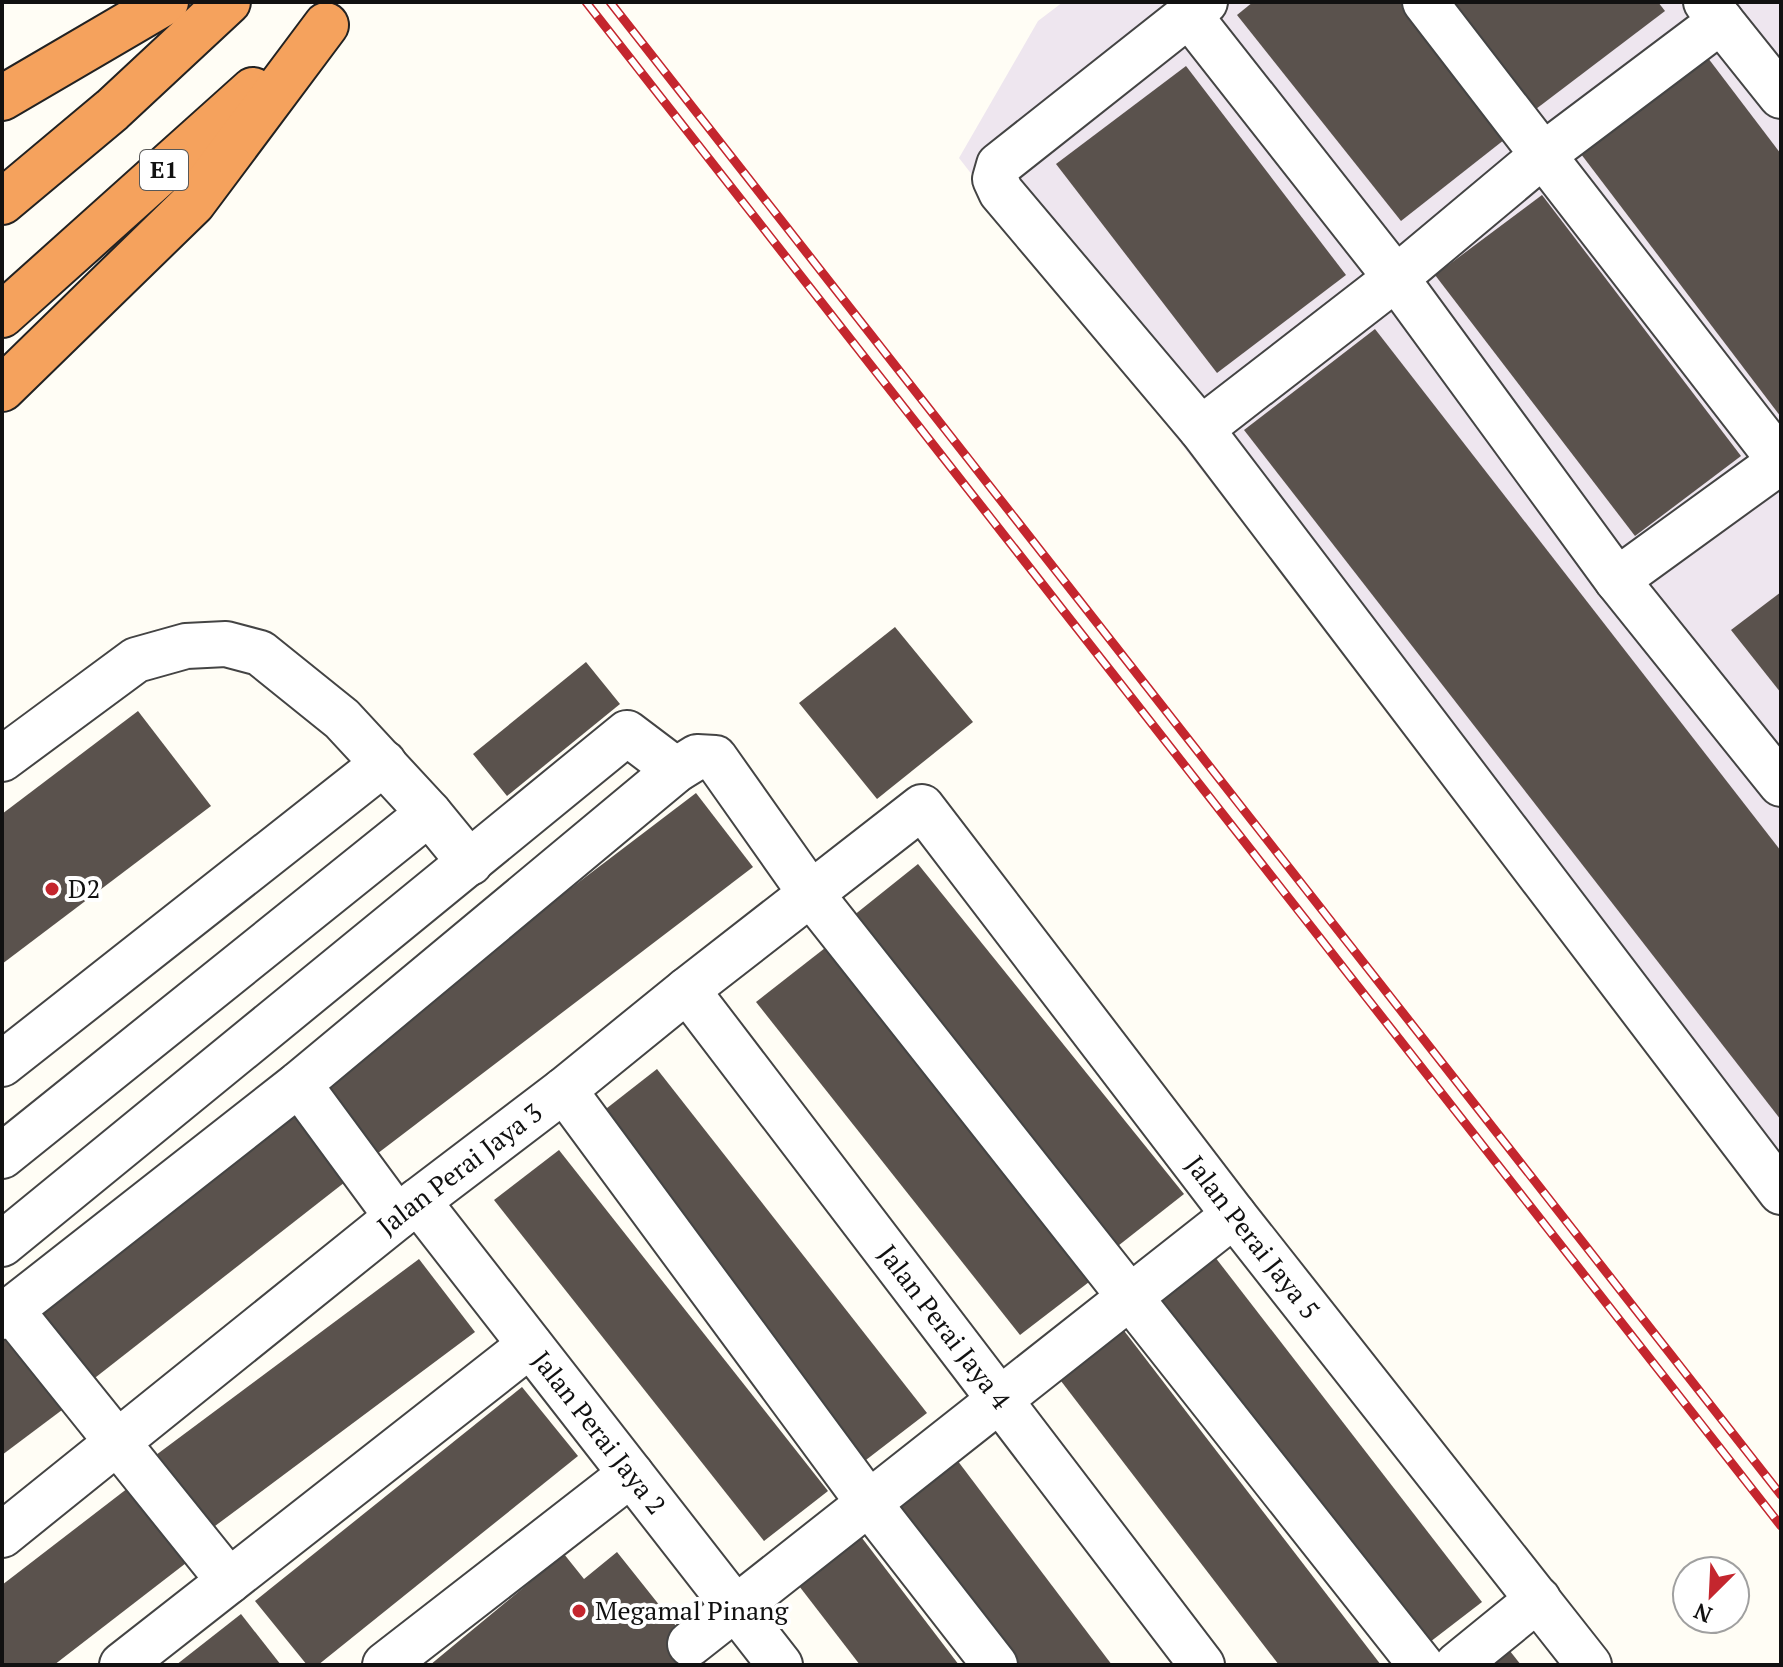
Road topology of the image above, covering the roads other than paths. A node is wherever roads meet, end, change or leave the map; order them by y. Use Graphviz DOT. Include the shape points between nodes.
graph roads {
  1 [pos="166,2"];
  2 [pos="228,2"];
  3 [pos="1425,2"];
  4 [pos="1197,8"];
  5 [pos="1714,11"];
  6 [pos="340,13"];
  7 [pos="1781,96"];
  8 [pos="2,98"];
  9 [pos="1543,155"];
  10 [pos="2,202"];
  11 [pos="1396,278"];
  12 [pos="2,315"];
  13 [pos="2,389"];
  14 [pos="1201,429"];
  15 [pos="1781,462"];
  16 [pos="1617,580"];
  17 [pos="2,759"];
  18 [pos="384,763"];
  19 [pos="676,770"];
  20 [pos="1781,784"];
  21 [pos="922,807"];
  22 [pos="429,813"];
  23 [pos="470,863"];
  24 [pos="811,894"];
  25 [pos="687,990"];
  26 [pos="2,1064"];
  27 [pos="299,1084"];
  28 [pos="564,1090"];
  29 [pos="2,1156"];
  30 [pos="1781,1192"];
  31 [pos="408,1209"];
  32 [pos="1234,1215"];
  33 [pos="2,1244"];
  34 [pos="1129,1297"];
  35 [pos="7,1313"];
  36 [pos="530,1345"];
  37 [pos="1000,1399"];
  38 [pos="118,1442"];
  39 [pos="631,1474"];
  40 [pos="868,1502"];
  41 [pos="2,1535"];
  42 [pos="229,1581"];
  43 [pos="1538,1599"];
  44 [pos="735,1607"];
  45 [pos="690,1644"];
  46 [pos="122,1665"];
  47 [pos="385,1665"];
  48 [pos="780,1665"];
  49 [pos="995,1665"];
  50 [pos="1202,1665"];
  51 [pos="1421,1665"];
  52 [pos="1457,1665"];
  53 [pos="1589,1665"];
  1 -- 8 [label="highway"];
  2 -- 10 [label="highway" via="112,110"];
  3 -- 9 [label="street"];
  4 -- 11 [label="street"];
  4 -- 14 [label="street" via="999,165 995,179"];
  5 -- 7 [label="street"];
  5 -- 9 [label="street"];
  6 -- 12 [label="highway, E1"];
  6 -- 13 [label="highway" via="193,203"];
  9 -- 11 [label="street"];
  9 -- 15 [label="street"];
  11 -- 14 [label="street"];
  11 -- 16 [label="street"];
  14 -- 30 [label="street"];
  15 -- 16 [label="street"];
  16 -- 20 [label="street"];
  17 -- 18 [label="street" via="136,660 186,646 226,644 260,653 342,719"];
  18 -- 22 [label="street"];
  18 -- 26 [label="street"];
  19 -- 23 [label="street" via="627,733"];
  19 -- 24 [label="street" via="697,757 715,758"];
  19 -- 27 [label="street"];
  21 -- 24 [label="street, Jalan Perai Jaya 3"];
  21 -- 32 [label="street, Jalan Perai Jaya 5"];
  22 -- 23 [label="street"];
  22 -- 29 [label="street"];
  23 -- 33 [label="street"];
  24 -- 25 [label="street, Jalan Perai Jaya 3"];
  24 -- 34 [label="street"];
  25 -- 28 [label="street, Jalan Perai Jaya 3"];
  25 -- 37 [label="street, Jalan Perai Jaya 4"];
  27 -- 31 [label="street, Jalan Perai Jaya 2"];
  27 -- 35 [label="street"];
  28 -- 31 [label="street, Jalan Perai Jaya 3"];
  28 -- 40 [label="street"];
  31 -- 36 [label="street, Jalan Perai Jaya 2"];
  31 -- 38 [label="street, Jalan Perai Jaya 3"];
  32 -- 34 [label="street"];
  32 -- 43 [label="street, Jalan Perai Jaya 5"];
  34 -- 37 [label="street"];
  34 -- 51 [label="street"];
  35 -- 38 [label="street"];
  36 -- 39 [label="street, Jalan Perai Jaya 2"];
  36 -- 42 [label="street"];
  37 -- 40 [label="street"];
  37 -- 50 [label="street, Jalan Perai Jaya 4"];
  38 -- 41 [label="street, Jalan Perai Jaya 3"];
  38 -- 42 [label="street"];
  39 -- 44 [label="street, Jalan Perai Jaya 2"];
  39 -- 47 [label="street"];
  40 -- 44 [label="street"];
  40 -- 49 [label="street"];
  42 -- 46 [label="street"];
  43 -- 52 [label="street"];
  43 -- 53 [label="street, Jalan Perai Jaya 5"];
  44 -- 45 [label="street"];
  44 -- 48 [label="street, Jalan Perai Jaya 2"];
}
